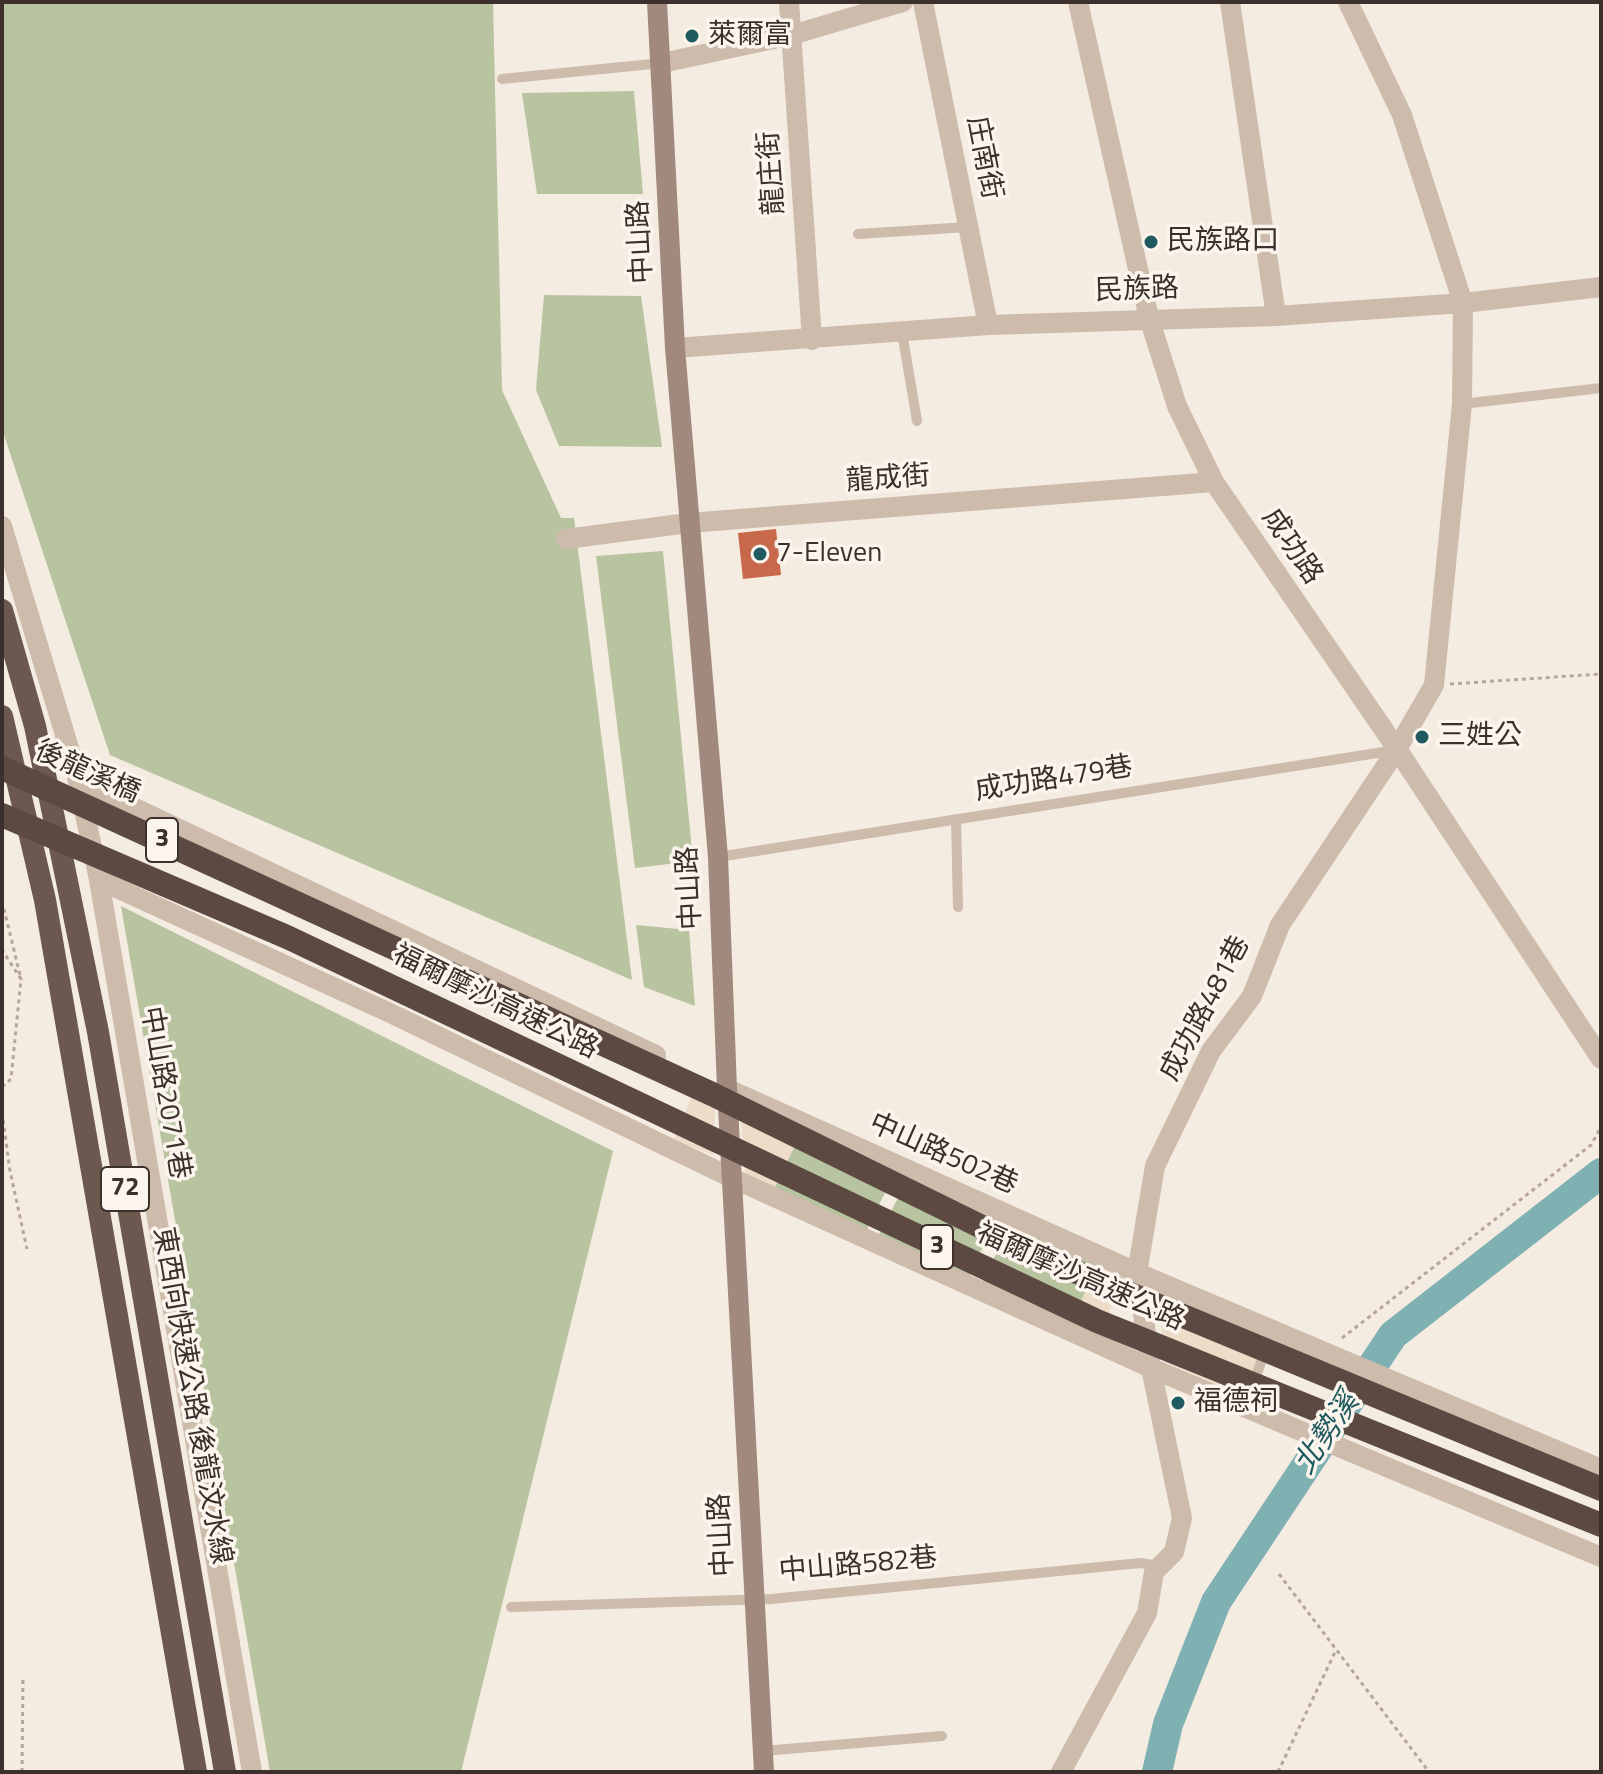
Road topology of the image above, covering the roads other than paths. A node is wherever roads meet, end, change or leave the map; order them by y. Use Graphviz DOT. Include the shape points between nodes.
graph roads {
  1 [pos="657,2"];
  2 [pos="789,2"];
  3 [pos="903,2"];
  4 [pos="923,2"];
  5 [pos="1078,2"];
  6 [pos="1230,2"];
  7 [pos="1348,2"];
  8 [pos="792,35"];
  9 [pos="662,63"];
  10 [pos="502,79"];
  11 [pos="968,227"];
  12 [pos="858,234"];
  13 [pos="1601,287"];
  14 [pos="1463,303"];
  15 [pos="1276,316"];
  16 [pos="1149,318"];
  17 [pos="988,325"];
  18 [pos="902,332"];
  19 [pos="812,340"];
  20 [pos="675,348"];
  21 [pos="1601,388"];
  22 [pos="1462,404"];
  23 [pos="917,421"];
  24 [pos="1214,482"];
  25 [pos="688,523"];
  26 [pos="2,526"];
  27 [pos="566,539"];
  28 [pos="2,610"];
  29 [pos="2,716"];
  30 [pos="1397,749"];
  31 [pos="2,768"];
  32 [pos="78,781"];
  33 [pos="2,815"];
  34 [pos="956,819"];
  35 [pos="718,857"];
  36 [pos="99,880"];
  37 [pos="958,907"];
  38 [pos="323,912"];
  39 [pos="1601,1059"];
  40 [pos="727,1089"];
  41 [pos="732,1178"];
  42 [pos="1140,1271"];
  43 [pos="1151,1368"];
  44 [pos="1241,1421"];
  45 [pos="1601,1469"];
  46 [pos="1601,1489"];
  47 [pos="1601,1525"];
  48 [pos="1601,1557"];
  49 [pos="1161,1567"];
  50 [pos="754,1599"];
  51 [pos="511,1607"];
  52 [pos="942,1736"];
  53 [pos="763,1751"];
  54 [pos="196,1772"];
  55 [pos="225,1772"];
  56 [pos="252,1772"];
  57 [pos="764,1772"];
  58 [pos="1061,1772"];
  1 -- 9 [label="main road, 中山路"];
  2 -- 8 [label="street, 龍庄街"];
  3 -- 8 [label="street"];
  4 -- 11 [label="street, 庄南街"];
  5 -- 16 [label="street, 成功路"];
  6 -- 15 [label="street"];
  7 -- 14 [label="street" via="1402,115"];
  8 -- 9 [label="street"];
  8 -- 19 [label="street, 龍庄街"];
  9 -- 10 [label="lane"];
  9 -- 20 [label="main road, 中山路"];
  11 -- 12 [label="lane"];
  11 -- 17 [label="street, 庄南街"];
  13 -- 14 [label="street, 民族路"];
  14 -- 15 [label="street, 民族路"];
  14 -- 22 [label="street"];
  15 -- 16 [label="street, 民族路"];
  16 -- 17 [label="street, 民族路"];
  16 -- 24 [label="street, 成功路" via="1177,406"];
  17 -- 18 [label="street, 民族路"];
  18 -- 19 [label="street, 民族路"];
  18 -- 23 [label="lane"];
  19 -- 20 [label="street, 民族路"];
  20 -- 25 [label="main road, 中山路"];
  21 -- 22 [label="lane"];
  22 -- 30 [label="street, 成功路481巷" via="1434,685"];
  24 -- 25 [label="street, 龍成街"];
  24 -- 30 [label="street, 成功路"];
  25 -- 27 [label="street, 龍成街"];
  25 -- 35 [label="main road, 中山路"];
  26 -- 32 [label="street, 中山路2071巷"];
  28 -- 55 [label="highway, 東西向快速公路 後龍汶水線 / 72" via="35,726 98,1032"];
  29 -- 54 [label="highway, 東西向快速公路 後龍汶水線 / 72" via="45,900"];
  30 -- 34 [label="lane, 成功路479巷"];
  30 -- 39 [label="street, 成功路"];
  30 -- 42 [label="street, 成功路481巷" via="1280,925 1252,996 1211,1051 1155,1166"];
  31 -- 38 [label="highway, 後龍溪橋 / 3"];
  32 -- 36 [label="street, 中山路2071巷"];
  32 -- 40 [label="street, 中山路502巷"];
  33 -- 47 [label="highway, 福爾摩沙高速公路 / 3" via="287,937 1097,1321"];
  34 -- 35 [label="lane, 成功路479巷"];
  34 -- 37 [label="lane"];
  35 -- 40 [label="main road, 中山路"];
  36 -- 41 [label="street"];
  36 -- 56 [label="street, 中山路2071巷"];
  38 -- 46 [label="highway, 福爾摩沙高速公路 / 3" via="712,1094 1055,1263"];
  40 -- 41 [label="main road, 中山路"];
  40 -- 42 [label="street, 中山路502巷"];
  41 -- 43 [label="street"];
  41 -- 50 [label="main road, 中山路"];
  42 -- 43 [label="street, 成功路481巷"];
  42 -- 44 [label="lane" via="1274,1322"];
  42 -- 45 [label="street, 中山路502巷"];
  43 -- 48 [label="street"];
  43 -- 49 [label="street, 成功路481巷" via="1182,1518 1174,1552"];
  49 -- 50 [label="lane, 中山路582巷" via="1141,1563"];
  49 -- 58 [label="street, 成功路481巷" via="1154,1572 1147,1613"];
  50 -- 51 [label="lane, 中山路582巷"];
  50 -- 53 [label="main road, 中山路"];
  52 -- 53 [label="lane"];
  53 -- 57 [label="main road, 中山路"];
}
